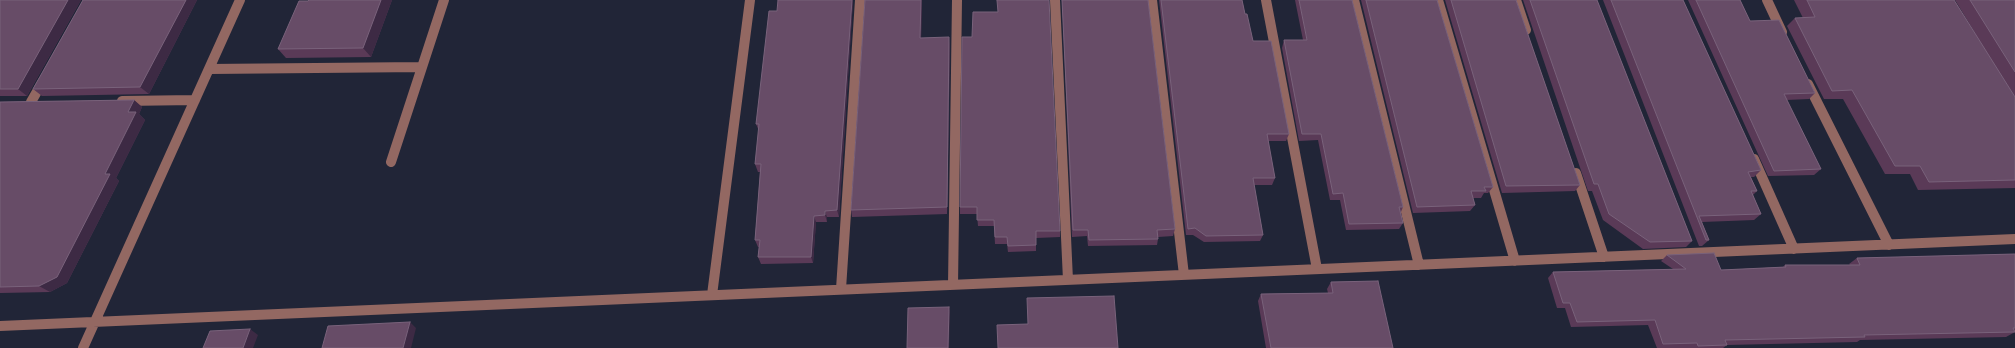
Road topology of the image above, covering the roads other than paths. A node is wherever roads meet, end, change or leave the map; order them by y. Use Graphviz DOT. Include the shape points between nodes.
graph roads {
  1 [pos="240,0"];
  2 [pos="444,0"];
  3 [pos="750,0"];
  4 [pos="860,0"];
  5 [pos="957,0"];
  6 [pos="1055,0"];
  7 [pos="1152,0"];
  8 [pos="1266,0"];
  9 [pos="1354,0"];
  10 [pos="1438,0"];
  11 [pos="1516,0"];
  12 [pos="1766,0"];
  13 [pos="1529,38"];
  14 [pos="1788,42"];
  15 [pos="422,67"];
  16 [pos="209,70"];
  17 [pos="46,75"];
  18 [pos="1805,77"];
  19 [pos="195,100"];
  20 [pos="109,101"];
  21 [pos="31,102"];
  22 [pos="1749,149"];
  23 [pos="391,162"];
  24 [pos="1573,166"];
  25 [pos="2015,239"];
  26 [pos="1889,245"];
  27 [pos="1794,249"];
  28 [pos="1604,257"];
  29 [pos="1515,261"];
  30 [pos="1419,265"];
  31 [pos="1317,269"];
  32 [pos="1184,275"];
  33 [pos="1068,280"];
  34 [pos="953,285"];
  35 [pos="841,289"];
  36 [pos="712,295"];
  37 [pos="94,322"];
  38 [pos="0,326"];
  39 [pos="83,348"];
  1 -- 16 [label="street"];
  2 -- 15 [label="street"];
  3 -- 36 [label="street"];
  4 -- 35 [label="street"];
  5 -- 34 [label="street"];
  6 -- 33 [label="street"];
  7 -- 32 [label="street"];
  8 -- 31 [label="street"];
  9 -- 30 [label="street"];
  10 -- 29 [label="street"];
  11 -- 13 [label="street"];
  12 -- 14 [label="street"];
  15 -- 16 [label="street"];
  15 -- 23 [label="street"];
  16 -- 19 [label="street"];
  17 -- 21 [label="street"];
  18 -- 26 [label="street"];
  19 -- 20 [label="street"];
  19 -- 37 [label="street"];
  22 -- 27 [label="street"];
  24 -- 28 [label="street"];
  25 -- 26 [label="street"];
  26 -- 27 [label="street"];
  27 -- 28 [label="street" via="1693,249"];
  28 -- 29 [label="street"];
  29 -- 30 [label="street"];
  30 -- 31 [label="street"];
  31 -- 32 [label="street"];
  32 -- 33 [label="street"];
  33 -- 34 [label="street"];
  34 -- 35 [label="street"];
  35 -- 36 [label="street"];
  36 -- 37 [label="street"];
  37 -- 38 [label="street"];
  37 -- 39 [label="street"];
}
